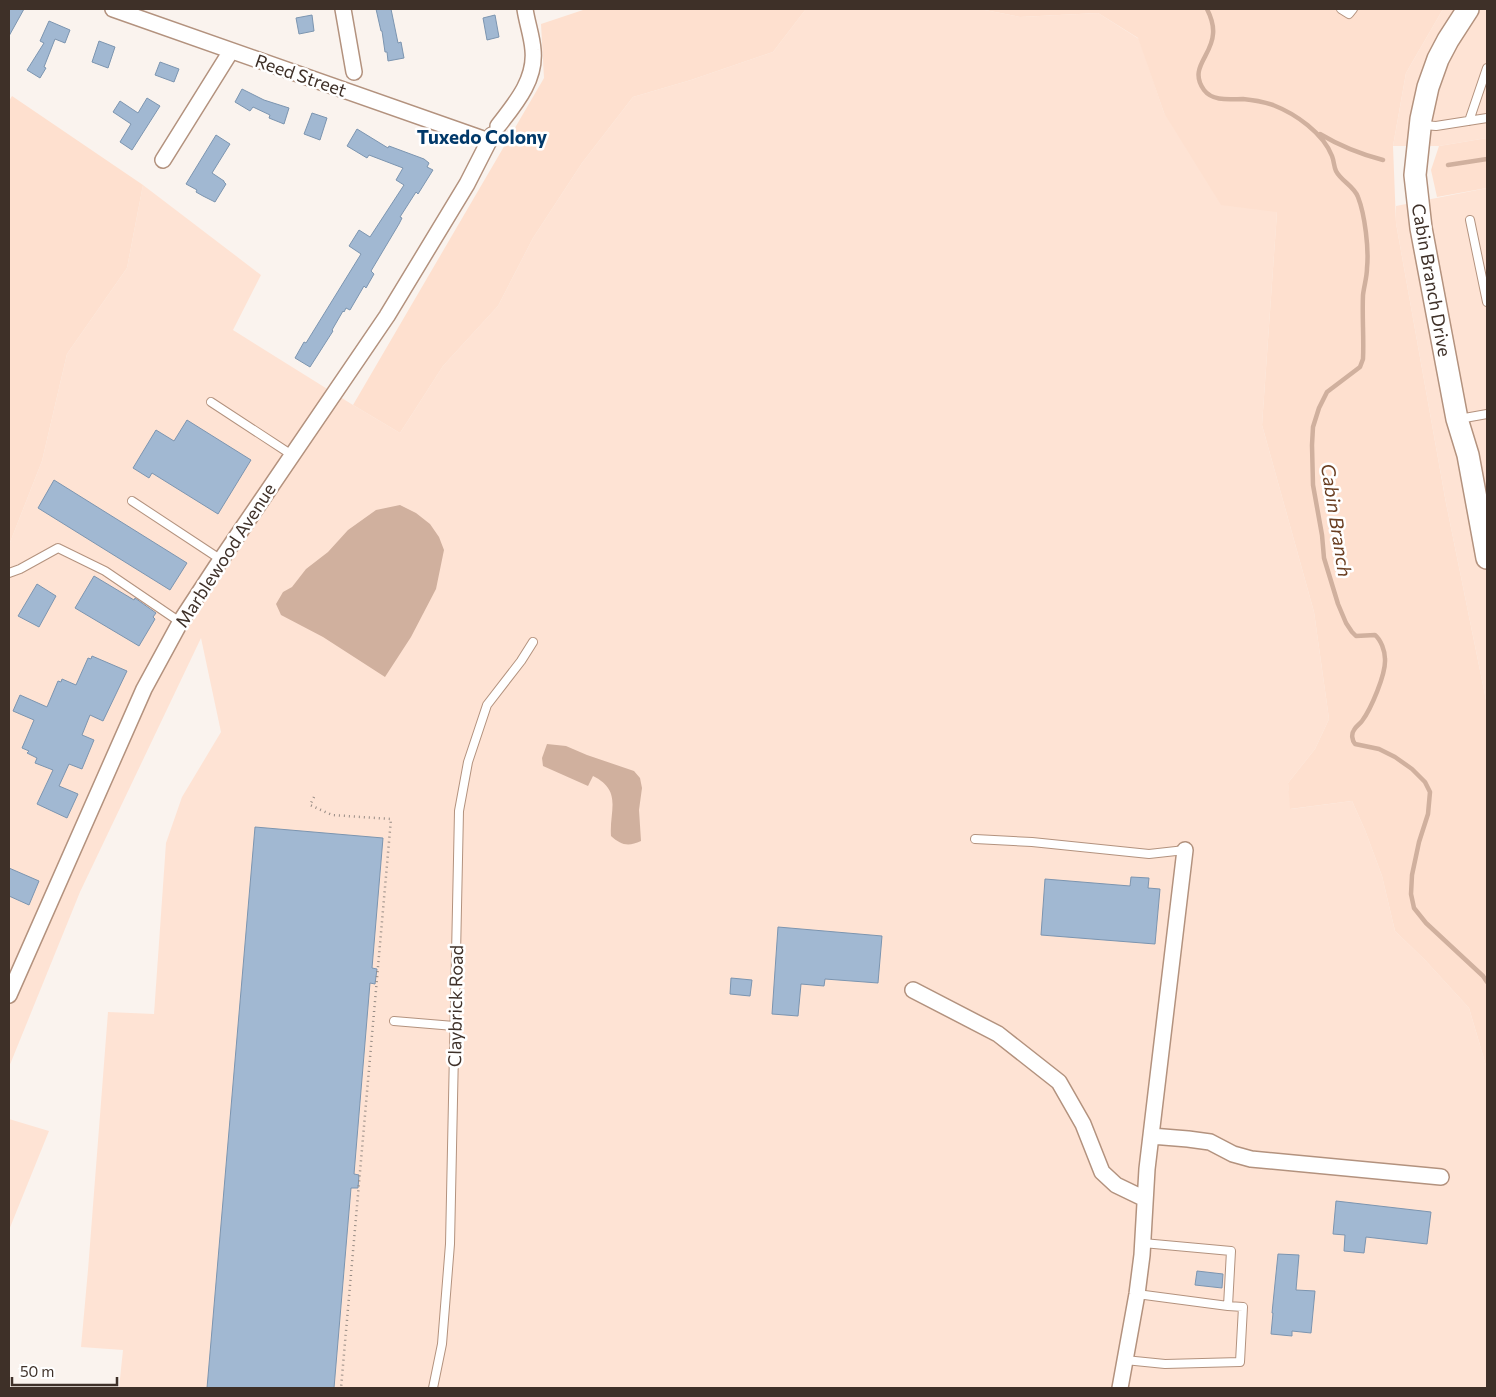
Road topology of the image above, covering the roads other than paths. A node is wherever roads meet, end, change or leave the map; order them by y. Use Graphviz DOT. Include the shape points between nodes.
graph roads {
  1 [pos="113,9"];
  2 [pos="343,9"];
  3 [pos="525,9"];
  4 [pos="1341,9"];
  5 [pos="1468,9"];
  6 [pos="1351,11"];
  7 [pos="232,51"];
  8 [pos="1487,68"];
  9 [pos="354,72"];
  10 [pos="1487,118"];
  11 [pos="1470,120"];
  12 [pos="1420,125"];
  13 [pos="493,134"];
  14 [pos="163,160"];
  15 [pos="1470,220"];
  16 [pos="1487,302"];
  17 [pos="211,402"];
  18 [pos="1487,414"];
  19 [pos="1457,419"];
  20 [pos="292,455"];
  21 [pos="132,501"];
  22 [pos="1487,558"];
  23 [pos="220,559"];
  24 [pos="9,573"];
  25 [pos="180,622"];
  26 [pos="533,642"];
  27 [pos="975,840"];
  28 [pos="1185,850"];
  29 [pos="913,990"];
  30 [pos="9,995"];
  31 [pos="394,1021"];
  32 [pos="454,1026"];
  33 [pos="1151,1136"];
  34 [pos="1441,1176"];
  35 [pos="1145,1199"];
  36 [pos="1143,1243"];
  37 [pos="1137,1294"];
  38 [pos="1228,1306"];
  39 [pos="1125,1360"];
  40 [pos="433,1388"];
  41 [pos="1120,1388"];
  1 -- 7 [label="street, Reed Street"];
  2 -- 9 [label="street"];
  3 -- 13 [label="street, Marblewood Avenue" via="533,52 532,69 520,96"];
  4 -- 6 [label="lane"];
  5 -- 12 [label="street, Cabin Branch Drive" via="1438,59"];
  7 -- 13 [label="street, Reed Street"];
  7 -- 14 [label="street"];
  8 -- 11 [label="lane"];
  10 -- 11 [label="lane"];
  11 -- 12 [label="lane" via="1436,126"];
  12 -- 19 [label="street, Cabin Branch Drive" via="1416,191"];
  13 -- 20 [label="street, Marblewood Avenue" via="467,184 387,316"];
  15 -- 16 [label="lane"];
  17 -- 20 [label="lane"];
  18 -- 19 [label="lane"];
  19 -- 22 [label="street, Cabin Branch Drive" via="1468,455"];
  20 -- 23 [label="street, Marblewood Avenue"];
  21 -- 23 [label="lane"];
  23 -- 25 [label="street, Marblewood Avenue"];
  24 -- 25 [label="lane" via="58,548 104,571"];
  25 -- 30 [label="street, Marblewood Avenue" via="144,689"];
  26 -- 32 [label="lane, Claybrick Road" via="487,705 468,762 459,811"];
  27 -- 28 [label="lane" via="1032,842 1149,854"];
  28 -- 33 [label="street"];
  29 -- 35 [label="street" via="998,1034 1059,1082 1083,1124 1102,1172 1116,1185"];
  31 -- 32 [label="lane"];
  32 -- 40 [label="lane, Claybrick Road" via="450,1244 442,1344"];
  33 -- 34 [label="street" via="1210,1142 1251,1159"];
  33 -- 35 [label="street"];
  35 -- 36 [label="street"];
  36 -- 37 [label="street"];
  36 -- 38 [label="lane" via="1231,1251"];
  37 -- 38 [label="lane"];
  37 -- 39 [label="street"];
  38 -- 39 [label="lane" via="1243,1307 1240,1362 1165,1364"];
  39 -- 41 [label="street"];
}
